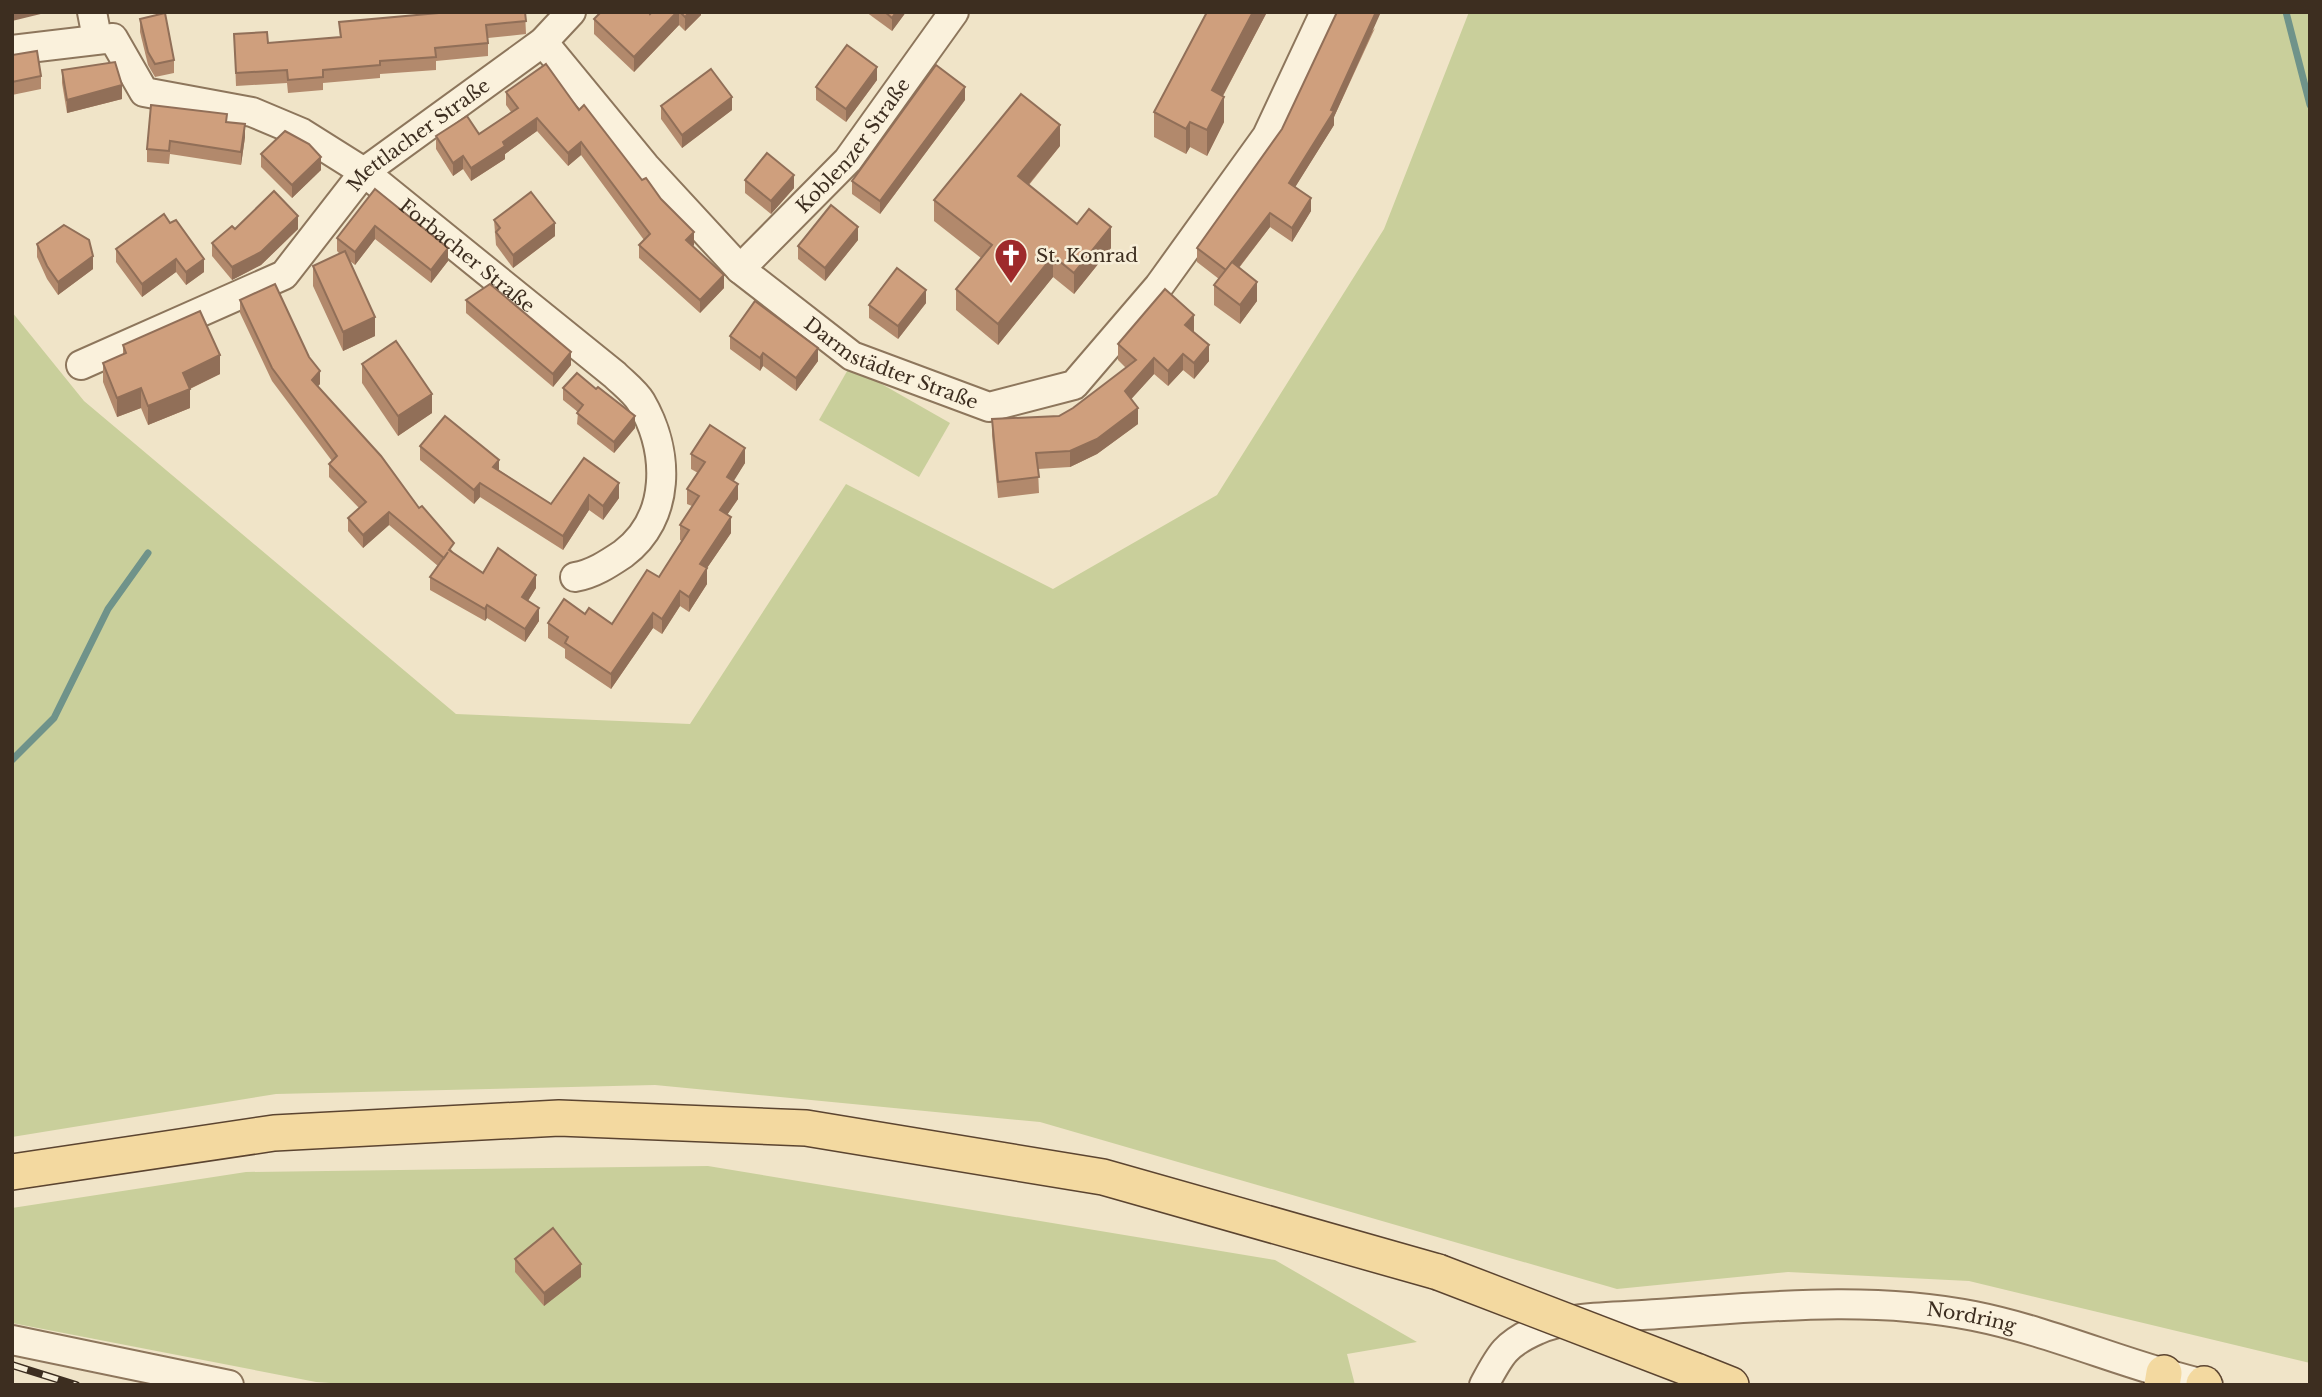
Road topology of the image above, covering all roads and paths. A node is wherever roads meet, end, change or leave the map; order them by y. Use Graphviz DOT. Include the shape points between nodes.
graph roads {
  1 [pos="571,12"];
  2 [pos="954,12"];
  3 [pos="1325,12"];
  4 [pos="94,25"];
  5 [pos="543,42"];
  6 [pos="12,50"];
  7 [pos="364,172"];
  8 [pos="740,269"];
  9 [pos="81,365"];
  10 [pos="575,577"];
  11 [pos="12,1172"];
  12 [pos="12,1340"];
  13 [pos="2163,1379"];
  14 [pos="2205,1384"];
  15 [pos="229,1385"];
  16 [pos="1484,1385"];
  17 [pos="1731,1385"];
  1 -- 5 [label="street, Mettlacher Straße"];
  2 -- 8 [label="street, Koblenzer Straße" via="848,160"];
  3 -- 8 [label="street, Darmstädter Straße" via="1268,136 1159,286 1074,385 989,407 852,356"];
  4 -- 6 [label="street"];
  4 -- 7 [label="street, Forbacher Straße" via="113,38 144,92 278,121"];
  5 -- 7 [label="street, Mettlacher Straße"];
  5 -- 8 [label="street, Darmstädter Straße" via="645,166"];
  7 -- 9 [label="street, Mettlacher Straße" via="284,275"];
  7 -- 10 [label="street, Forbacher Straße" via="615,375 640,402 660,462 663,494 651,525 632,547 607,565"];
  11 -- 17 [label="main road, bridge" via="274,1133 559,1118 806,1128 1103,1177 1438,1272"];
  12 -- 15 [label="street"];
  13 -- 14 [label="street, Nordring"];
  13 -- 16 [label="street, Nordring" via="2059,1337 1930,1308 1857,1302 1594,1319 1540,1328 1500,1352"];
}
